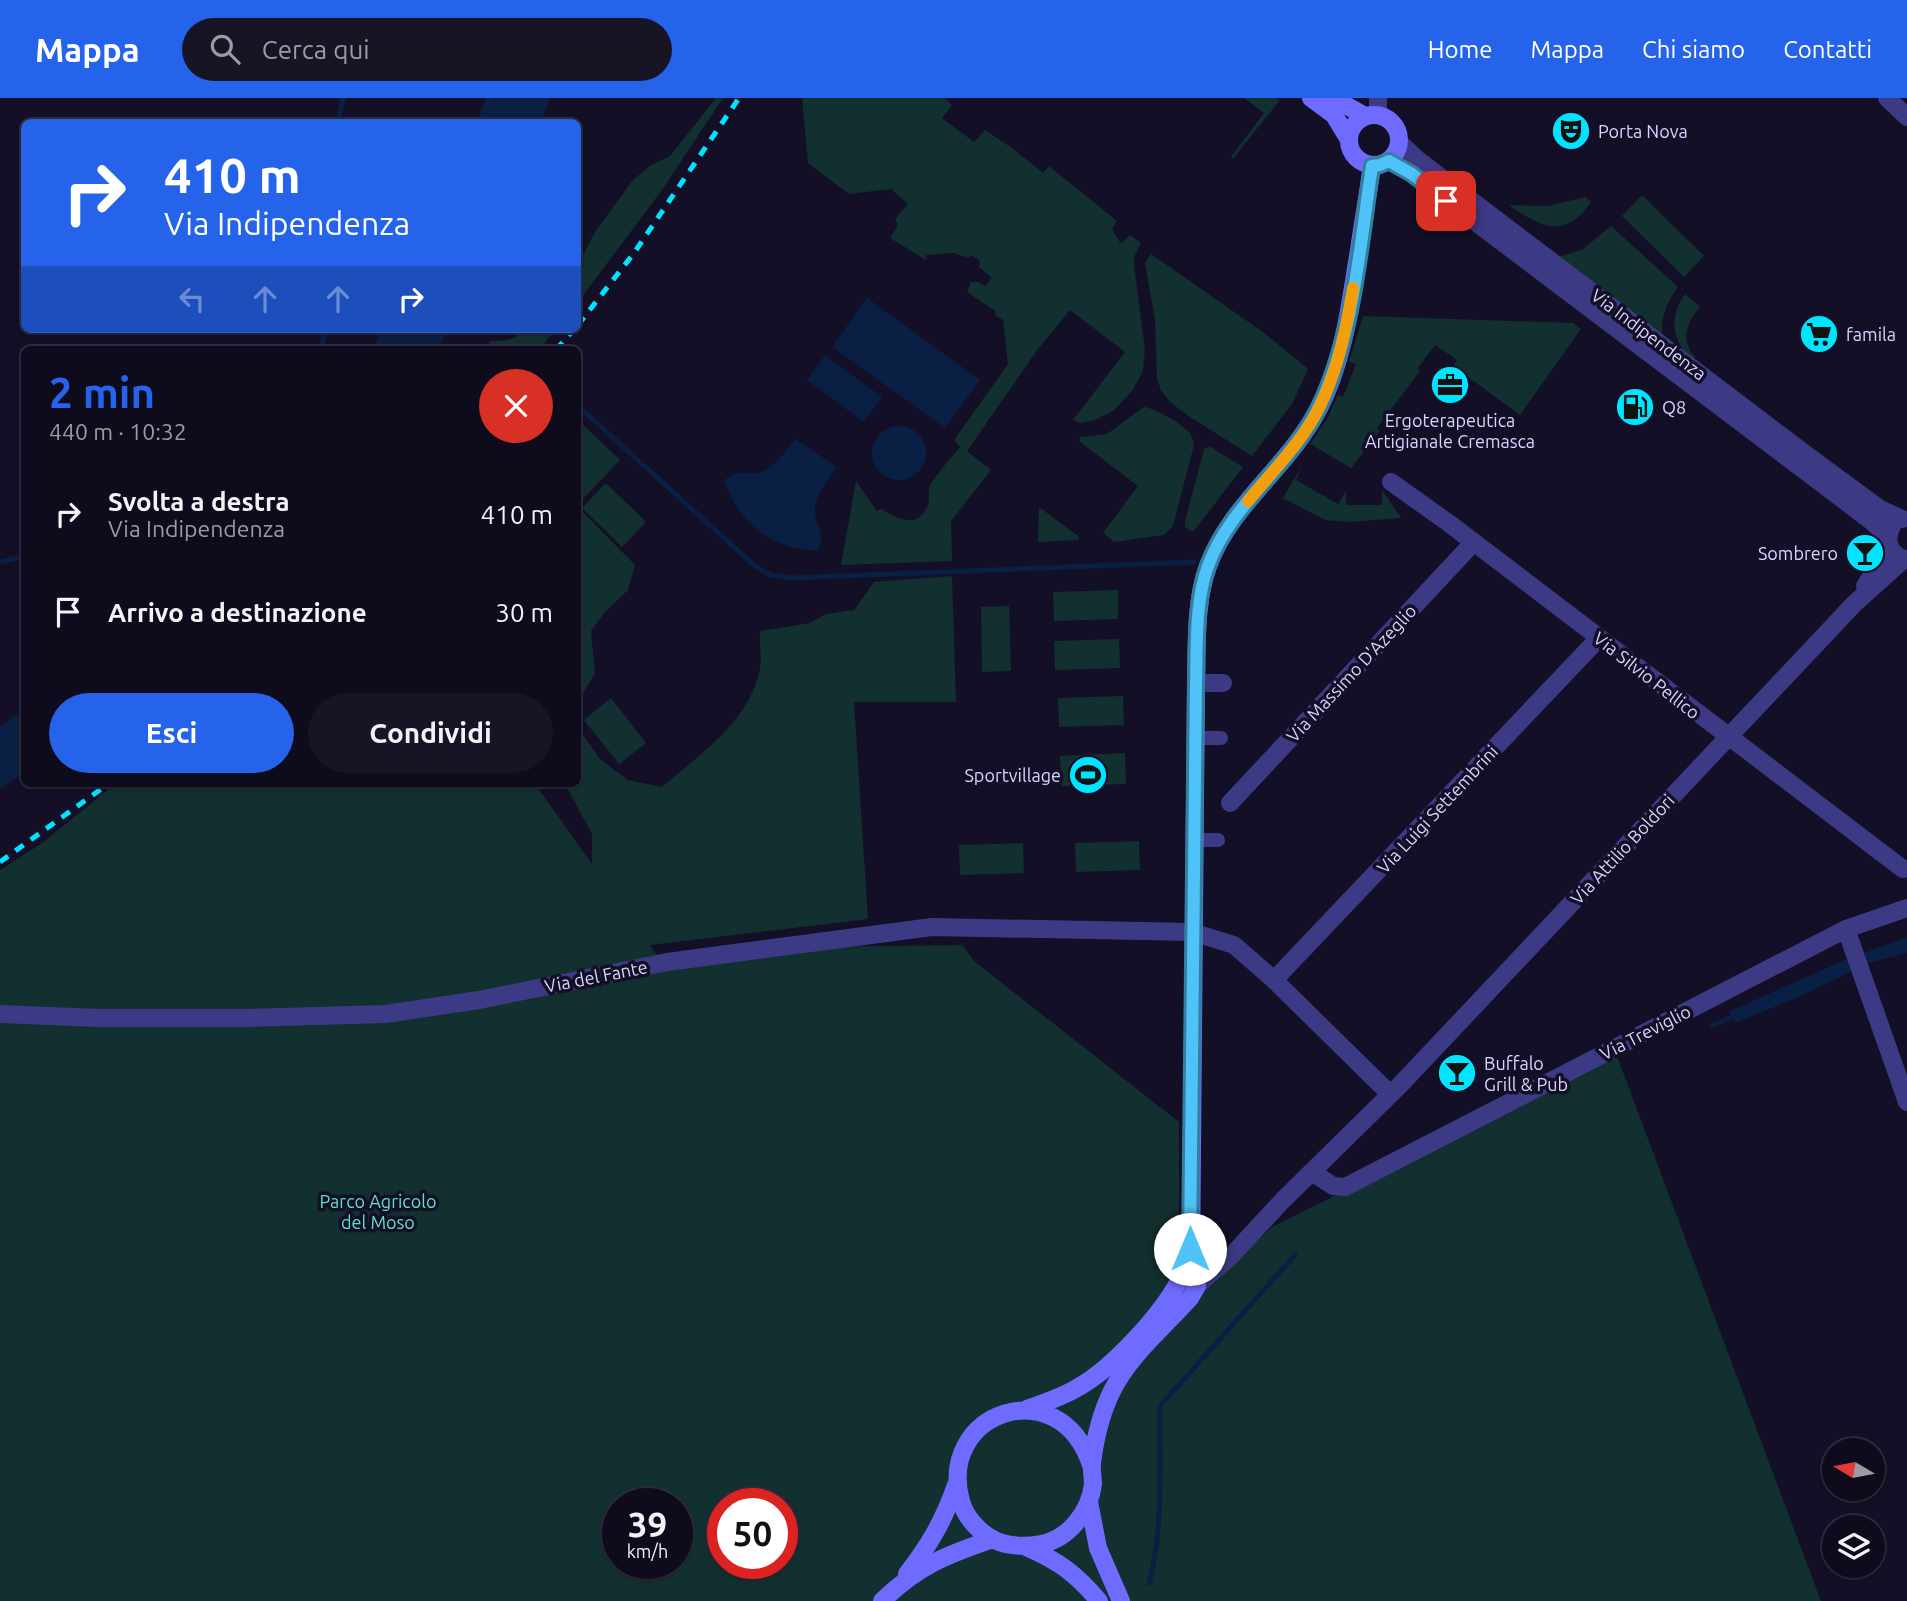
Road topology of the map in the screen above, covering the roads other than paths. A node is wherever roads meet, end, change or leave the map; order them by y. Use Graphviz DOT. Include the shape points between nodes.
graph roads {
  1 [pos="1311,98"];
  2 [pos="1334,98"];
  3 [pos="1887,98"];
  4 [pos="1374,110"];
  5 [pos="1907,117"];
  6 [pos="1348,138"];
  7 [pos="1399,144"];
  8 [pos="1381,163"];
  9 [pos="1391,482"];
  10 [pos="1904,518"];
  11 [pos="1889,542"];
  12 [pos="1473,543"];
  13 [pos="1905,559"];
  14 [pos="1854,604"];
  15 [pos="1599,638"];
  16 [pos="1196,683"];
  17 [pos="1223,683"];
  18 [pos="1195,737"];
  19 [pos="1221,738"];
  20 [pos="1728,738"];
  21 [pos="1230,803"];
  22 [pos="1194,840"];
  23 [pos="1218,840"];
  24 [pos="1903,869"];
  25 [pos="1907,908"];
  26 [pos="1846,929"];
  27 [pos="1196,934"];
  28 [pos="1274,981"];
  29 [pos="0,1014"];
  30 [pos="1390,1094"];
  31 [pos="1907,1102"];
  32 [pos="1312,1172"];
  33 [pos="1193,1277"];
  34 [pos="1026,1410"];
  35 [pos="1091,1465"];
  36 [pos="956,1485"];
  37 [pos="1089,1502"];
  38 [pos="993,1539"];
  39 [pos="1026,1547"];
  40 [pos="899,1585"];
  41 [pos="882,1601"];
  42 [pos="1099,1601"];
  43 [pos="1121,1601"];
  1 -- 6 [label="main road" via="1334,116"];
  2 -- 4 [label="main road"];
  3 -- 5 [label="street"];
  4 -- 6 [label="main road" via="1356,122"];
  4 -- 7 [label="main road" via="1392,122"];
  6 -- 8 [label="main road" via="1357,159"];
  7 -- 8 [label="main road" via="1397,152"];
  7 -- 10 [label="street, Via Indipendenza" via="1808,456 1880,509"];
  8 -- 11 [label="street, Via Indipendenza" via="1419,179 1859,512"];
  8 -- 16 [label="main road" via="1329,384 1306,430 1228,526 1206,569"];
  9 -- 12 [label="street, Via Silvio Pellico"];
  10 -- 11 [label="street, Via Attilio Boldori" via="1892,526"];
  11 -- 13 [label="street, Via Indipendenza" via="1898,557"];
  11 -- 14 [label="street, Via Attilio Boldori"];
  12 -- 15 [label="street, Via Silvio Pellico"];
  12 -- 21 [label="street, Via Massimo D'Azeglio"];
  13 -- 14 [label="street, Via Attilio Boldori"];
  14 -- 20 [label="street, Via Attilio Boldori"];
  15 -- 20 [label="street, Via Silvio Pellico"];
  15 -- 28 [label="street, Via Luigi Settembrini"];
  16 -- 17 [label="street"];
  16 -- 18 [label="main road"];
  18 -- 19 [label="street"];
  18 -- 22 [label="main road"];
  20 -- 24 [label="street, Via Silvio Pellico"];
  20 -- 30 [label="street, Via Attilio Boldori"];
  22 -- 23 [label="street"];
  22 -- 27 [label="main road"];
  25 -- 26 [label="street, Via Treviglio"];
  26 -- 31 [label="street"];
  26 -- 32 [label="street, Via Treviglio" via="1345,1187 1333,1186"];
  27 -- 28 [label="street" via="1234,945"];
  27 -- 29 [label="street, Via del Fante" via="932,927 667,962 386,1014 243,1018"];
  27 -- 33 [label="main road"];
  28 -- 30 [label="street"];
  30 -- 32 [label="street, Via Attilio Boldori"];
  32 -- 33 [label="street, Via Attilio Boldori" via="1232,1255"];
  33 -- 34 [label="main road, Via Attilio Boldori" via="1108,1366 1077,1388"];
  33 -- 35 [label="main road, Via Attilio Boldori" via="1190,1298 1113,1388"];
  34 -- 35 [label="main road" via="1052,1416 1075,1432"];
  34 -- 36 [label="main road" via="1003,1414 982,1425 967,1442 958,1463"];
  35 -- 37 [label="main road"];
  36 -- 38 [label="main road" via="962,1507 975,1526"];
  36 -- 40 [label="main road" via="945,1517"];
  37 -- 39 [label="main road" via="1065,1534"];
  37 -- 43 [label="main road" via="1098,1548"];
  38 -- 39 [label="main road"];
  38 -- 40 [label="main road" via="946,1555"];
  39 -- 42 [label="main road" via="1070,1570"];
  40 -- 41 [label="main road"];
}
